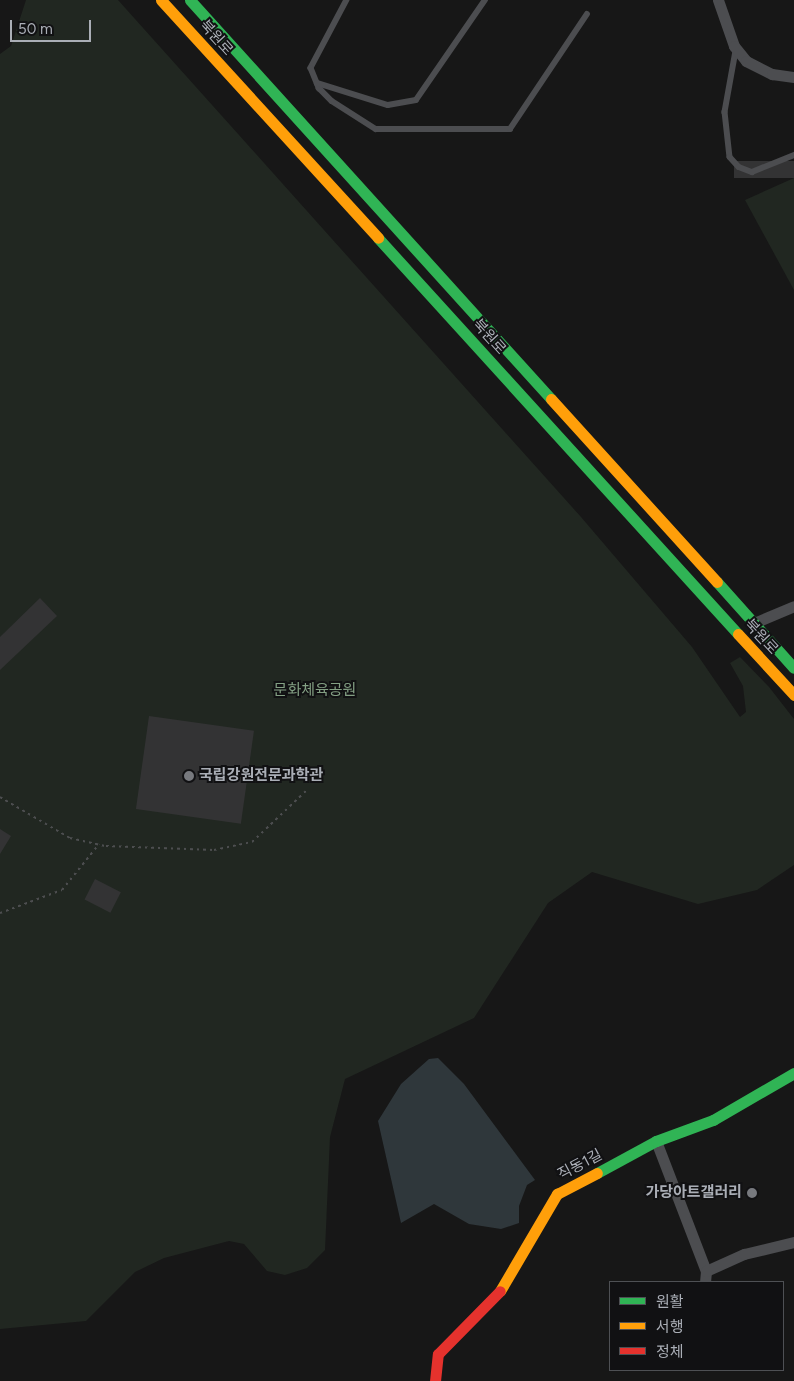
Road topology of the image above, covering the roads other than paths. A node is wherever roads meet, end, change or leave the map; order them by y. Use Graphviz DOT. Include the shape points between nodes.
graph roads {
  1 [pos="161,0"];
  2 [pos="190,0"];
  3 [pos="347,0"];
  4 [pos="485,0"];
  5 [pos="718,0"];
  6 [pos="587,14"];
  7 [pos="736,49"];
  8 [pos="794,77"];
  9 [pos="317,83"];
  10 [pos="794,155"];
  11 [pos="794,606"];
  12 [pos="754,623"];
  13 [pos="794,668"];
  14 [pos="794,695"];
  15 [pos="794,1073"];
  16 [pos="656,1141"];
  17 [pos="794,1242"];
  18 [pos="706,1277"];
  19 [pos="435,1381"];
  1 -- 14 [label="street, 북원로"];
  2 -- 12 [label="street, 북원로"];
  3 -- 9 [label="lane" via="310,68"];
  4 -- 9 [label="lane" via="416,100 388,105"];
  5 -- 7 [label="street"];
  6 -- 9 [label="lane" via="510,129 376,129 332,102"];
  7 -- 8 [label="street" via="746,60 772,74"];
  7 -- 10 [label="lane" via="725,112 730,157 738,167 752,172"];
  11 -- 12 [label="street"];
  12 -- 13 [label="street, 북원로"];
  15 -- 16 [label="street, 직동1길" via="713,1120"];
  16 -- 18 [label="street"];
  16 -- 19 [label="street, 직동1길" via="557,1194 499,1293 438,1354"];
  17 -- 18 [label="street" via="744,1254"];
}
